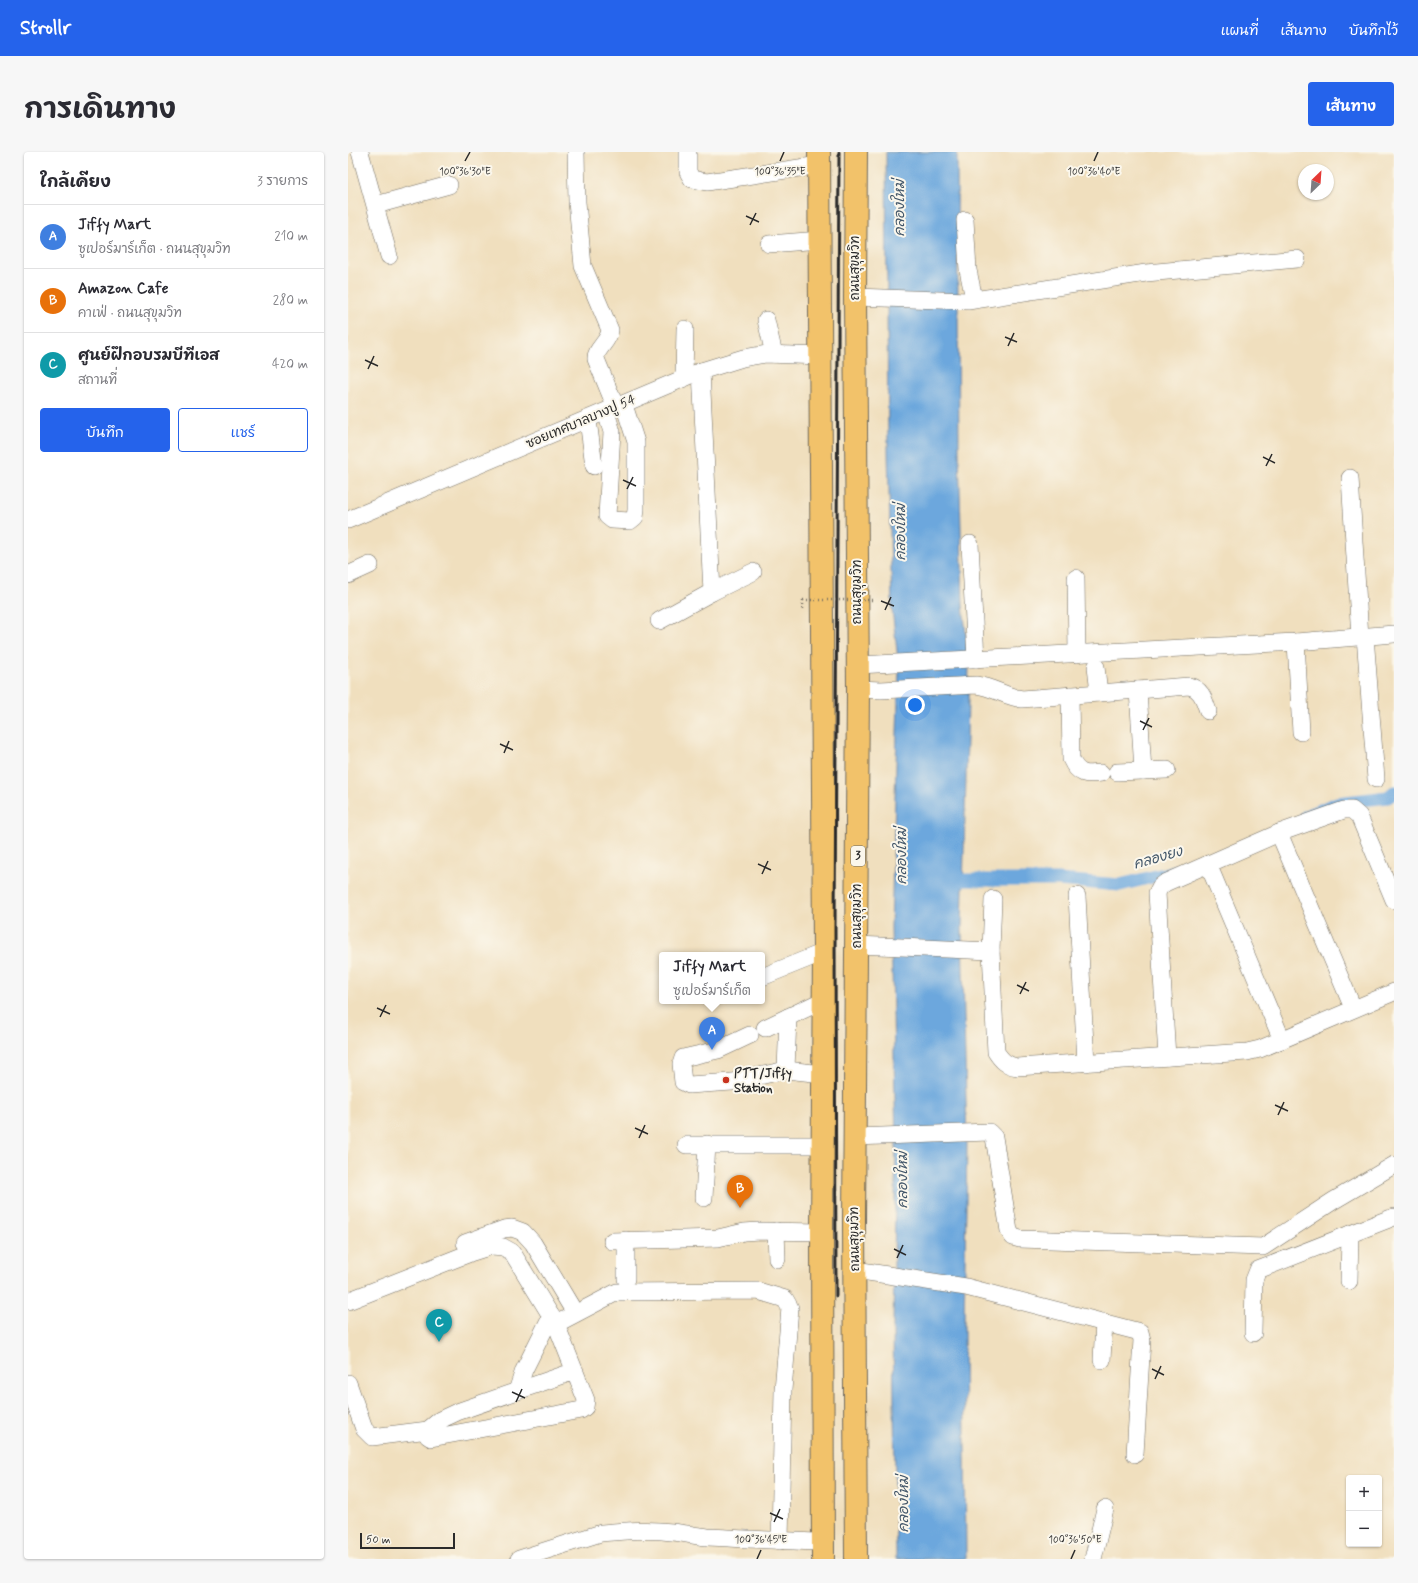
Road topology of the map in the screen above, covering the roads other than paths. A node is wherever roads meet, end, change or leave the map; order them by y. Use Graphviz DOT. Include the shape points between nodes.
graph roads {
  1 [pos="360,152"];
  2 [pos="576,152"];
  3 [pos="688,152"];
  4 [pos="856,152"];
  5 [pos="819,158"];
  6 [pos="449,185"];
  7 [pos="376,205"];
  8 [pos="965,220"];
  9 [pos="820,240"];
  10 [pos="769,244"];
  11 [pos="389,256"];
  12 [pos="1297,259"];
  13 [pos="855,297"];
  14 [pos="971,300"];
  15 [pos="766,320"];
  16 [pos="685,329"];
  17 [pos="774,354"];
  18 [pos="821,356"];
  19 [pos="701,371"];
  20 [pos="684,378"];
  21 [pos="615,408"];
  22 [pos="588,420"];
  23 [pos="612,438"];
  24 [pos="635,438"];
  25 [pos="594,466"];
  26 [pos="1350,478"];
  27 [pos="348,520"];
  28 [pos="970,544"];
  29 [pos="370,565"];
  30 [pos="753,572"];
  31 [pos="348,575"];
  32 [pos="1076,578"];
  33 [pos="712,592"];
  34 [pos="659,621"];
  35 [pos="1394,634"];
  36 [pos="1362,636"];
  37 [pos="1296,642"];
  38 [pos="1077,654"];
  39 [pos="974,659"];
  40 [pos="858,666"];
  41 [pos="1096,667"];
  42 [pos="858,689"];
  43 [pos="1138,690"];
  44 [pos="1099,693"];
  45 [pos="1070,695"];
  46 [pos="1208,711"];
  47 [pos="1302,732"];
  48 [pos="1167,770"];
  49 [pos="1143,771"];
  50 [pos="1376,779"];
  51 [pos="1279,834"];
  52 [pos="1208,864"];
  53 [pos="1077,896"];
  54 [pos="993,899"];
  55 [pos="1394,900"];
  56 [pos="868,945"];
  57 [pos="983,951"];
  58 [pos="824,952"];
  59 [pos="765,976"];
  60 [pos="1394,992"];
  61 [pos="824,1000"];
  62 [pos="1353,1008"];
  63 [pos="788,1017"];
  64 [pos="765,1028"];
  65 [pos="750,1035"];
  66 [pos="1282,1040"];
  67 [pos="1167,1057"];
  68 [pos="1086,1063"];
  69 [pos="786,1070"];
  70 [pos="823,1074"];
  71 [pos="855,1136"];
  72 [pos="686,1144"];
  73 [pos="707,1144"];
  74 [pos="823,1145"];
  75 [pos="1394,1165"];
  76 [pos="704,1198"];
  77 [pos="1394,1217"];
  78 [pos="776,1232"];
  79 [pos="822,1232"];
  80 [pos="1350,1234"];
  81 [pos="777,1259"];
  82 [pos="855,1270"];
  83 [pos="626,1279"];
  84 [pos="1349,1281"];
  85 [pos="348,1289"];
  86 [pos="348,1301"];
  87 [pos="579,1311"];
  88 [pos="554,1320"];
  89 [pos="1104,1322"];
  90 [pos="1253,1334"];
  91 [pos="1102,1360"];
  92 [pos="575,1371"];
  93 [pos="348,1383"];
  94 [pos="517,1391"];
  95 [pos="428,1430"];
  96 [pos="1135,1454"];
  97 [pos="1106,1508"];
  98 [pos="780,1541"];
  99 [pos="824,1550"];
  100 [pos="519,1559"];
  101 [pos="856,1559"];
  102 [pos="1093,1559"];
  1 -- 7 [label="street"];
  2 -- 21 [label="street" via="577,202 583,266 610,327 610,336 596,358"];
  3 -- 5 [label="street" via="688,172 692,179 707,182"];
  4 -- 13 [label="highway, ถนนสุขุมวิท / 3"];
  5 -- 9 [label="highway"];
  6 -- 7 [label="street"];
  7 -- 11 [label="street"];
  8 -- 14 [label="street"];
  9 -- 10 [label="street"];
  9 -- 18 [label="highway"];
  12 -- 14 [label="street" via="1146,273"];
  13 -- 14 [label="street"];
  13 -- 40 [label="highway, ถนนสุขุมวิท / 3"];
  15 -- 17 [label="street"];
  16 -- 20 [label="street"];
  17 -- 18 [label="street, ซอยเทศบาลบางปู 54"];
  17 -- 19 [label="street, ซอยเทศบาลบางปู 54" via="743,358"];
  18 -- 58 [label="highway"];
  19 -- 20 [label="street, ซอยเทศบาลบางปู 54"];
  19 -- 33 [label="street"];
  20 -- 21 [label="street, ซอยเทศบาลบางปู 54"];
  21 -- 22 [label="street, ซอยเทศบาลบางปู 54"];
  21 -- 23 [label="street"];
  21 -- 24 [label="street"];
  22 -- 25 [label="street"];
  22 -- 27 [label="street, ซอยเทศบาลบางปู 54"];
  23 -- 24 [label="street"];
  23 -- 24 [label="street" via="607,516 612,520 630,522 635,517 636,510 638,455"];
  26 -- 36 [label="street"];
  28 -- 39 [label="street"];
  29 -- 31 [label="street"];
  30 -- 33 [label="street"];
  32 -- 38 [label="street"];
  33 -- 34 [label="street"];
  35 -- 36 [label="street"];
  36 -- 37 [label="street"];
  36 -- 50 [label="street"];
  37 -- 38 [label="street"];
  37 -- 47 [label="street"];
  38 -- 39 [label="street"];
  39 -- 40 [label="street"];
  40 -- 42 [label="highway, ถนนสุขุมวิท / 3"];
  41 -- 44 [label="street"];
  42 -- 45 [label="street" via="976,685 988,686 1012,698"];
  42 -- 56 [label="highway, ถนนสุขุมวิท / 3"];
  43 -- 44 [label="street"];
  43 -- 46 [label="street" via="1189,686 1197,688"];
  43 -- 49 [label="street"];
  44 -- 45 [label="street"];
  45 -- 49 [label="street" via="1071,759 1075,768 1090,774"];
  48 -- 49 [label="street"];
  51 -- 52 [label="street"];
  51 -- 55 [label="street" via="1344,810 1352,810 1359,816"];
  51 -- 62 [label="street"];
  52 -- 66 [label="street"];
  52 -- 67 [label="street" via="1165,883 1157,893"];
  53 -- 68 [label="street"];
  54 -- 57 [label="street"];
  56 -- 57 [label="street"];
  56 -- 71 [label="highway, ถนนสุขุมวิท / 3"];
  57 -- 68 [label="street" via="996,1052 1001,1060 1007,1065 1017,1067"];
  58 -- 59 [label="street"];
  58 -- 61 [label="highway"];
  60 -- 62 [label="street"];
  61 -- 63 [label="street"];
  61 -- 70 [label="highway"];
  62 -- 66 [label="street"];
  63 -- 64 [label="street"];
  63 -- 69 [label="street"];
  65 -- 69 [label="street" via="718,1050 683,1058 682,1082 689,1085 732,1082"];
  66 -- 67 [label="street" via="1247,1052"];
  67 -- 68 [label="street"];
  69 -- 70 [label="street"];
  70 -- 74 [label="highway"];
  71 -- 75 [label="street" via="989,1132 994,1137 1009,1231 1013,1237 1020,1239 1263,1247"];
  71 -- 82 [label="highway, ถนนสุขุมวิท / 3"];
  72 -- 73 [label="street"];
  73 -- 74 [label="street"];
  73 -- 76 [label="street"];
  74 -- 79 [label="highway"];
  77 -- 80 [label="street"];
  78 -- 79 [label="street"];
  78 -- 81 [label="street"];
  78 -- 83 [label="street" via="744,1232 718,1238 619,1241"];
  79 -- 99 [label="highway"];
  80 -- 84 [label="street"];
  80 -- 90 [label="street" via="1255,1273"];
  82 -- 89 [label="street" via="966,1287"];
  82 -- 101 [label="highway, ถนนสุขุมวิท / 3"];
  85 -- 87 [label="street" via="449,1249 512,1228 523,1232 533,1243"];
  86 -- 88 [label="street" via="470,1253 492,1246 504,1247 512,1252"];
  87 -- 88 [label="street"];
  87 -- 98 [label="street" via="617,1292 758,1291 776,1295 788,1302 790,1308 784,1390"];
  88 -- 92 [label="street"];
  88 -- 94 [label="street" via="524,1370"];
  89 -- 91 [label="street"];
  89 -- 96 [label="street" via="1136,1330 1141,1335"];
  92 -- 94 [label="street"];
  92 -- 95 [label="street" via="586,1400 585,1407 581,1410 431,1438 428,1436"];
  93 -- 95 [label="street" via="364,1429 372,1437"];
  94 -- 95 [label="street" via="457,1412 440,1420"];
  97 -- 102 [label="street"];
  98 -- 99 [label="street"];
  98 -- 100 [label="street" via="638,1530 601,1533"];
}
